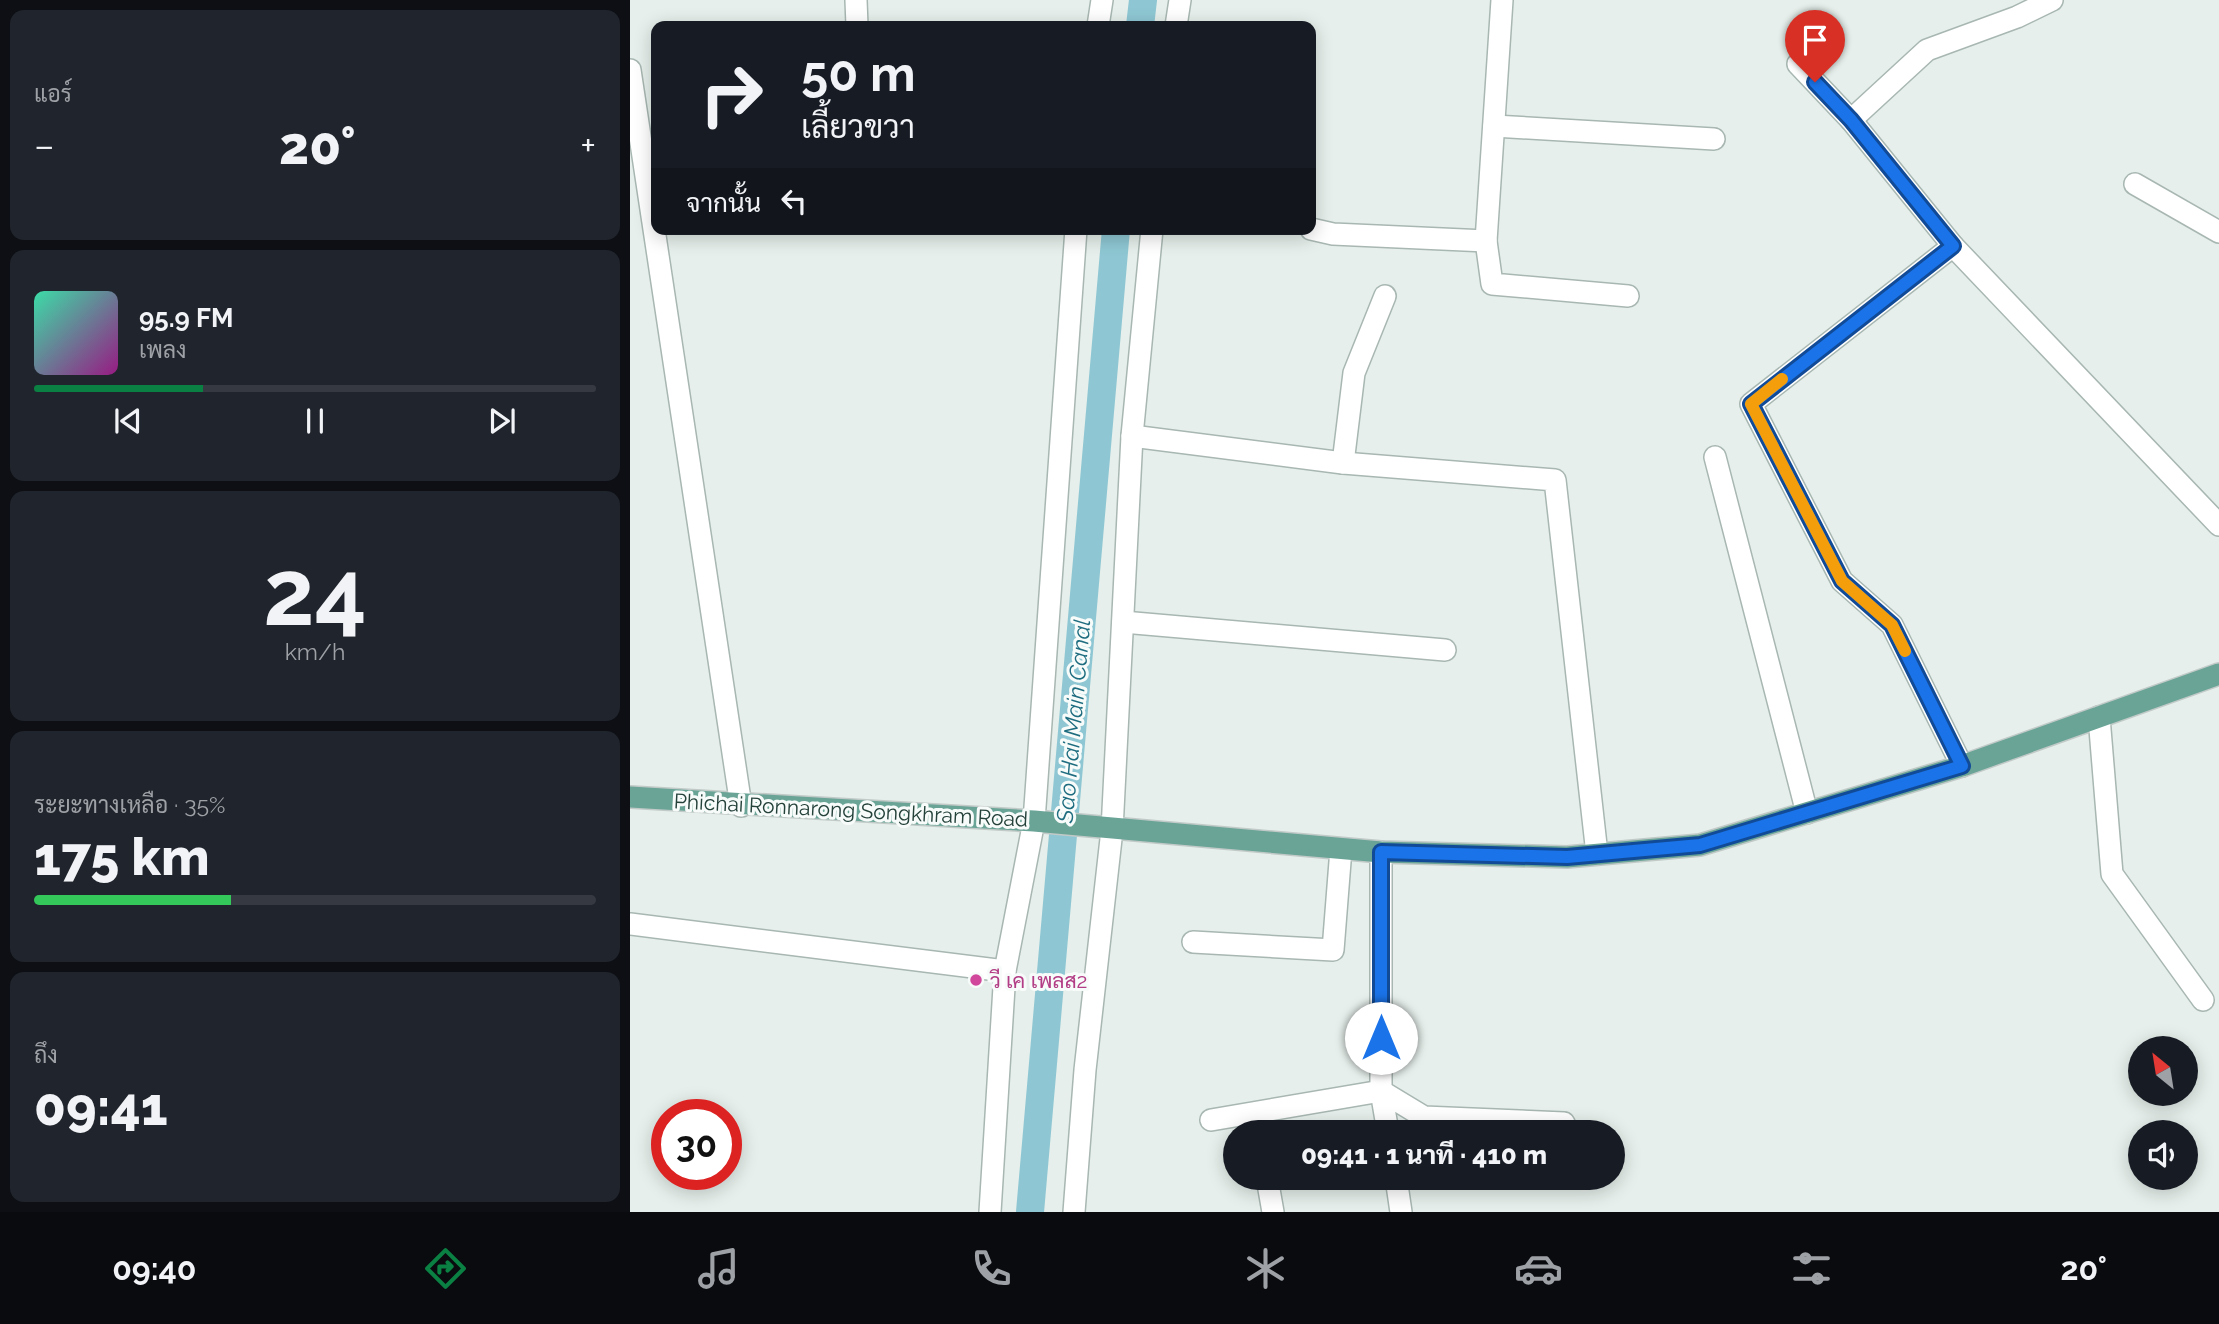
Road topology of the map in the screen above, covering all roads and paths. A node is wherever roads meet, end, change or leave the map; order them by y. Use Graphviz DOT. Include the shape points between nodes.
graph roads {
  1 [pos="856,0"];
  2 [pos="1102,0"];
  3 [pos="1180,0"];
  4 [pos="1502,0"];
  5 [pos="2052,0"];
  6 [pos="857,21"];
  7 [pos="1099,21"];
  8 [pos="1177,21"];
  9 [pos="1798,64"];
  10 [pos="630,70"];
  11 [pos="1851,120"];
  12 [pos="1494,126"];
  13 [pos="1714,139"];
  14 [pos="2135,184"];
  15 [pos="651,209"];
  16 [pos="1316,230"];
  17 [pos="2219,232"];
  18 [pos="655,235"];
  19 [pos="1076,235"];
  20 [pos="1151,235"];
  21 [pos="1486,241"];
  22 [pos="1953,246"];
  23 [pos="1385,296"];
  24 [pos="1628,296"];
  25 [pos="1132,436"];
  26 [pos="1715,457"];
  27 [pos="1343,463"];
  28 [pos="2219,525"];
  29 [pos="1123,622"];
  30 [pos="1445,650"];
  31 [pos="2219,674"];
  32 [pos="2099,717"];
  33 [pos="1962,766"];
  34 [pos="630,797"];
  35 [pos="741,806"];
  36 [pos="1807,813"];
  37 [pos="1039,821"];
  38 [pos="1112,830"];
  39 [pos="1340,849"];
  40 [pos="1381,852"];
  41 [pos="1597,854"];
  42 [pos="630,924"];
  43 [pos="1193,942"];
  44 [pos="1005,971"];
  45 [pos="2203,1000"];
  46 [pos="1381,1091"];
  47 [pos="1211,1120"];
  48 [pos="1266,1120"];
  49 [pos="1386,1120"];
  50 [pos="1494,1120"];
  51 [pos="1223,1121"];
  52 [pos="1269,1190"];
  53 [pos="1398,1190"];
  54 [pos="990,1212"];
  55 [pos="1074,1212"];
  56 [pos="1273,1212"];
  57 [pos="1401,1212"];
  1 -- 6 [label="street"];
  2 -- 7 [label="street"];
  3 -- 8 [label="street"];
  4 -- 12 [label="street"];
  5 -- 11 [label="street" via="1927,50"];
  9 -- 11 [label="street"];
  10 -- 15 [label="street"];
  11 -- 22 [label="street"];
  12 -- 13 [label="street"];
  12 -- 21 [label="street"];
  14 -- 17 [label="street"];
  16 -- 21 [label="street"];
  18 -- 35 [label="street"];
  19 -- 37 [label="street"];
  20 -- 25 [label="street"];
  21 -- 24 [label="street" via="1492,284"];
  22 -- 28 [label="street"];
  22 -- 33 [label="street" via="1751,404 1842,581 1892,625"];
  23 -- 27 [label="street" via="1354,373"];
  25 -- 27 [label="street"];
  25 -- 29 [label="street"];
  26 -- 36 [label="street"];
  27 -- 41 [label="street" via="1555,480"];
  29 -- 30 [label="street"];
  29 -- 38 [label="street"];
  31 -- 32 [label="main road, Phichai Ronnarong Songkhram Road"];
  32 -- 33 [label="main road, Phichai Ronnarong Songkhram Road"];
  32 -- 45 [label="street" via="2112,874"];
  33 -- 36 [label="main road, Phichai Ronnarong Songkhram Road"];
  34 -- 35 [label="main road, Phichai Ronnarong Songkhram Road"];
  35 -- 37 [label="main road, Phichai Ronnarong Songkhram Road"];
  36 -- 41 [label="main road, Phichai Ronnarong Songkhram Road" via="1700,845"];
  37 -- 38 [label="main road, Phichai Ronnarong Songkhram Road"];
  37 -- 44 [label="street"];
  38 -- 39 [label="main road, Phichai Ronnarong Songkhram Road"];
  38 -- 55 [label="street"];
  39 -- 40 [label="main road, Phichai Ronnarong Songkhram Road"];
  39 -- 43 [label="street" via="1333,950"];
  40 -- 41 [label="main road, Phichai Ronnarong Songkhram Road"];
  40 -- 46 [label="street"];
  42 -- 44 [label="street"];
  44 -- 54 [label="street"];
  46 -- 48 [label="street"];
  46 -- 49 [label="street"];
  46 -- 50 [label="street" via="1424,1117"];
  47 -- 51 [label="street"];
  52 -- 56 [label="street"];
  53 -- 57 [label="street"];
}
